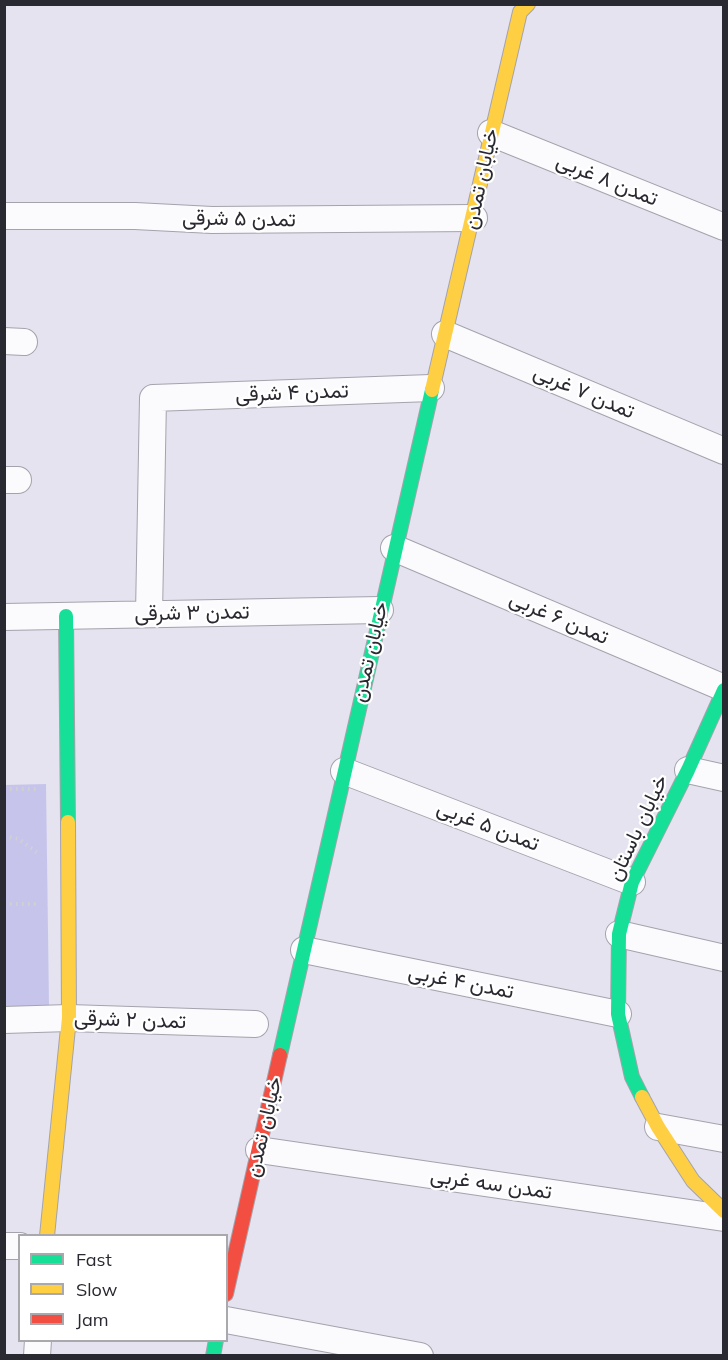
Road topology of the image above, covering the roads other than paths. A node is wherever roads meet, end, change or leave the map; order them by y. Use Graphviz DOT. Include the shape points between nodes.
graph roads {
  1 [pos="524,8"];
  2 [pos="490,133"];
  3 [pos="4,216"];
  4 [pos="474,218"];
  5 [pos="723,227"];
  6 [pos="445,333"];
  7 [pos="431,388"];
  8 [pos="723,451"];
  9 [pos="394,548"];
  10 [pos="380,610"];
  11 [pos="149,614"];
  12 [pos="66,616"];
  13 [pos="4,617"];
  14 [pos="723,689"];
  15 [pos="688,770"];
  16 [pos="344,771"];
  17 [pos="723,778"];
  18 [pos="632,882"];
  19 [pos="619,934"];
  20 [pos="304,950"];
  21 [pos="723,958"];
  22 [pos="618,1014"];
  23 [pos="69,1018"];
  24 [pos="4,1020"];
  25 [pos="255,1024"];
  26 [pos="658,1127"];
  27 [pos="723,1139"];
  28 [pos="259,1150"];
  29 [pos="723,1210"];
  30 [pos="723,1218"];
  31 [pos="47,1234"];
  32 [pos="231,1252"];
  33 [pos="228,1277"];
  34 [pos="228,1320"];
  35 [pos="420,1356"];
  1 -- 2 [label="street, خیابان تمدن"];
  2 -- 4 [label="street, خیابان تمدن"];
  2 -- 5 [label="street, تمدن ۸ غربی"];
  3 -- 4 [label="street, تمدن ۵ شرقی" via="212,220"];
  4 -- 6 [label="street, خیابان تمدن"];
  6 -- 7 [label="street, خیابان تمدن"];
  6 -- 8 [label="street, تمدن ۷ غربی"];
  7 -- 9 [label="street, خیابان تمدن"];
  7 -- 11 [label="street, تمدن ۴ شرقی" via="153,398"];
  9 -- 10 [label="street, خیابان تمدن"];
  9 -- 14 [label="street, تمدن ۶ غربی"];
  10 -- 11 [label="street, تمدن ۳ شرقی"];
  10 -- 16 [label="street, خیابان تمدن"];
  11 -- 12 [label="street, تمدن ۳ شرقی"];
  12 -- 13 [label="street, تمدن ۳ شرقی"];
  12 -- 23 [label="street"];
  14 -- 15 [label="street, خیابان باستان"];
  15 -- 17 [label="street"];
  15 -- 18 [label="street, خیابان باستان"];
  16 -- 18 [label="street, تمدن ۵ غربی"];
  16 -- 20 [label="street, خیابان تمدن"];
  18 -- 19 [label="street, خیابان باستان"];
  19 -- 21 [label="street"];
  19 -- 22 [label="street, خیابان باستان"];
  20 -- 22 [label="street, تمدن ۴ غربی"];
  20 -- 28 [label="street, خیابان تمدن"];
  22 -- 26 [label="street, خیابان باستان" via="632,1077"];
  23 -- 24 [label="street, تمدن ۲ شرقی"];
  23 -- 25 [label="street, تمدن ۲ شرقی"];
  23 -- 31 [label="street"];
  26 -- 27 [label="street"];
  26 -- 29 [label="street, خیابان باستان" via="693,1181"];
  28 -- 30 [label="street, تمدن سه غربی"];
  28 -- 32 [label="street, خیابان تمدن"];
  32 -- 33 [label="street, خیابان تمدن"];
  34 -- 35 [label="street"];
}
